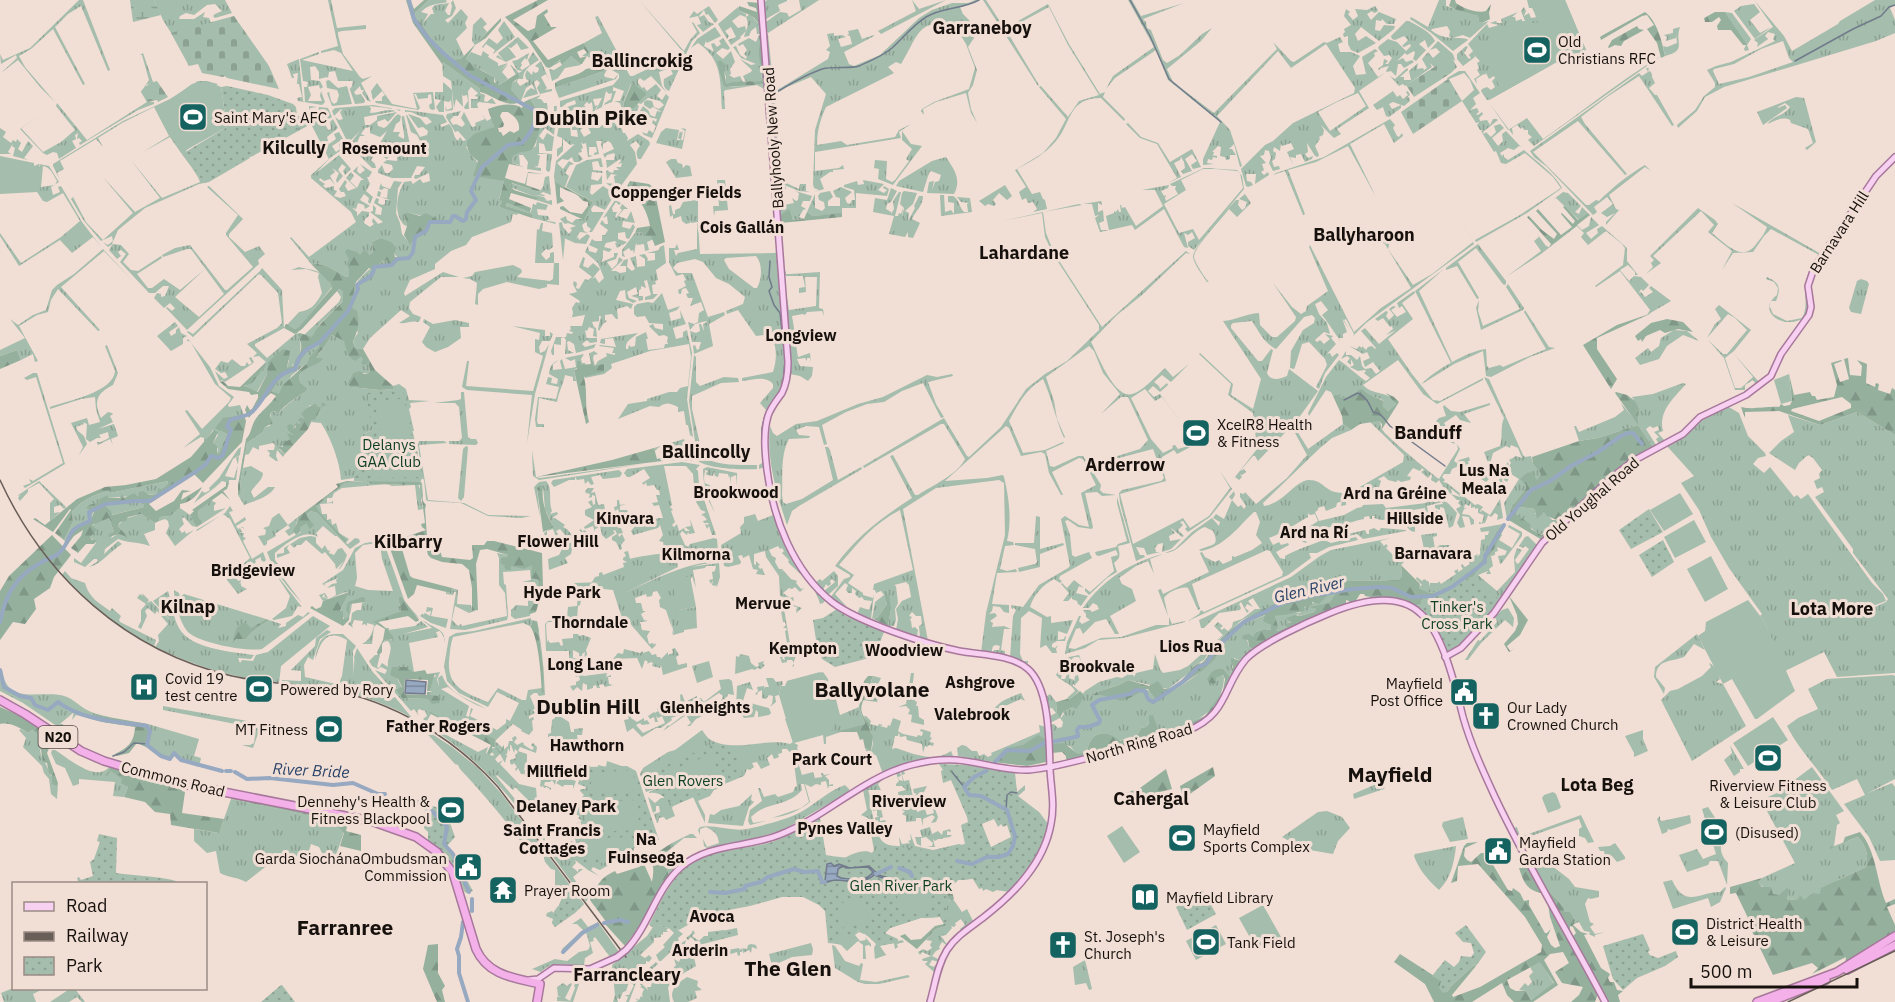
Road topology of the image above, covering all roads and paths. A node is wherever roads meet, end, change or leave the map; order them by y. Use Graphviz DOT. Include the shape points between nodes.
graph roads {
  1 [pos="761,0"];
  2 [pos="1895,157"];
  3 [pos="1770,377"];
  4 [pos="1445,657"];
  5 [pos="0,695"];
  6 [pos="0,701"];
  7 [pos="109,760"];
  8 [pos="1050,764"];
  9 [pos="1895,936"];
  10 [pos="1895,945"];
  11 [pos="546,972"];
  12 [pos="530,981"];
  13 [pos="540,984"];
  14 [pos="535,1000"];
  15 [pos="930,1002"];
  16 [pos="1605,1002"];
  17 [pos="1757,1002"];
  18 [pos="1770,1002"];
  1 -- 8 [label="main road, Ballyhooly New Road" via="788,362 783,390 766,425 767,470 784,533 813,583 855,616 942,646 1019,663 1031,672 1040,688 1046,717"];
  2 -- 3 [label="main road, Barnavara Hill" via="1879,172 1814,268 1808,286 1809,315"];
  3 -- 4 [label="main road, Old Youghal Road" via="1746,395 1702,416 1683,434 1609,480 1542,543 1494,613 1461,648"];
  4 -- 8 [label="main road, North Ring Road" via="1428,620 1410,605 1381,600 1336,611 1252,653 1221,706 1200,725 1174,735"];
  4 -- 16 [label="main road, North Ring Road" via="1470,739 1495,796"];
  5 -- 7 [label="highway, N20" via="26,708 77,745"];
  6 -- 7 [label="highway, N20" via="81,751"];
  7 -- 12 [label="highway, Commons Road / N20" via="237,794 371,821 416,837 437,852 455,877 480,957 487,967"];
  8 -- 11 [label="main road, North Ring Road, bridge" via="1035,769 956,760 911,765 875,780 783,833 705,853 670,880 642,930 617,957 590,969 558,967"];
  8 -- 15 [label="main road" via="1053,816 1041,856 1010,894 949,947 940,963"];
  9 -- 17 [label="highway" via="1837,972"];
  10 -- 18 [label="highway" via="1831,978"];
  11 -- 12 [label="main road"];
  11 -- 13 [label="main road"];
  12 -- 13 [label="highway, N20"];
  12 -- 14 [label="highway"];
  13 -- 14 [label="highway"];
}
